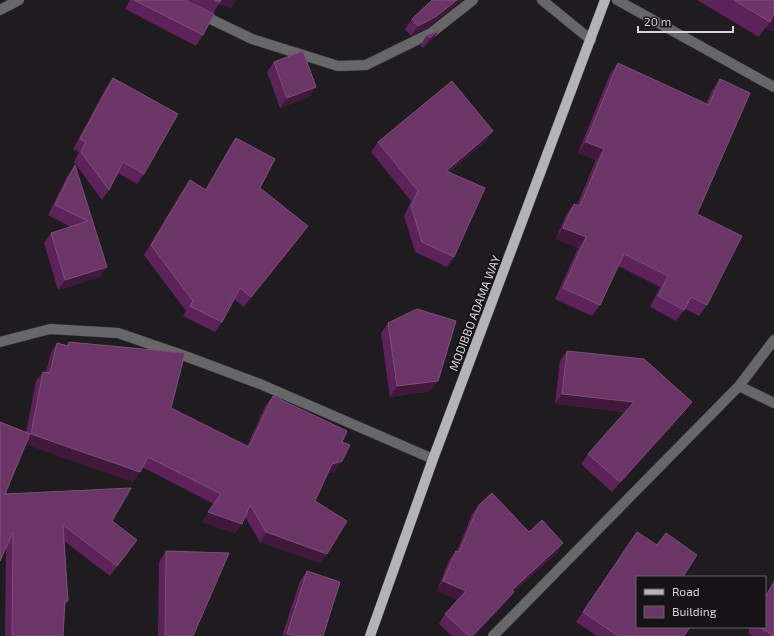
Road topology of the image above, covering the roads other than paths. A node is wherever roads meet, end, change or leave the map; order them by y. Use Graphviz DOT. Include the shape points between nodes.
graph roads {
  1 [pos="19,0"];
  2 [pos="473,0"];
  3 [pos="542,0"];
  4 [pos="605,0"];
  5 [pos="617,0"];
  6 [pos="189,8"];
  7 [pos="0,10"];
  8 [pos="590,40"];
  9 [pos="774,87"];
  10 [pos="774,340"];
  11 [pos="0,342"];
  12 [pos="739,386"];
  13 [pos="774,403"];
  14 [pos="433,459"];
  15 [pos="370,636"];
  16 [pos="493,636"];
  1 -- 7 [label="street"];
  2 -- 6 [label="street" via="431,33 366,65 345,66 252,39"];
  3 -- 8 [label="street"];
  4 -- 8 [label="main road, MODIBBO ADAMA WAY"];
  5 -- 9 [label="street"];
  8 -- 14 [label="main road, MODIBBO ADAMA WAY"];
  10 -- 12 [label="street"];
  11 -- 14 [label="street" via="50,329 118,333 260,384"];
  12 -- 13 [label="street"];
  12 -- 16 [label="street"];
  14 -- 15 [label="main road, MODIBBO ADAMA WAY"];
}
